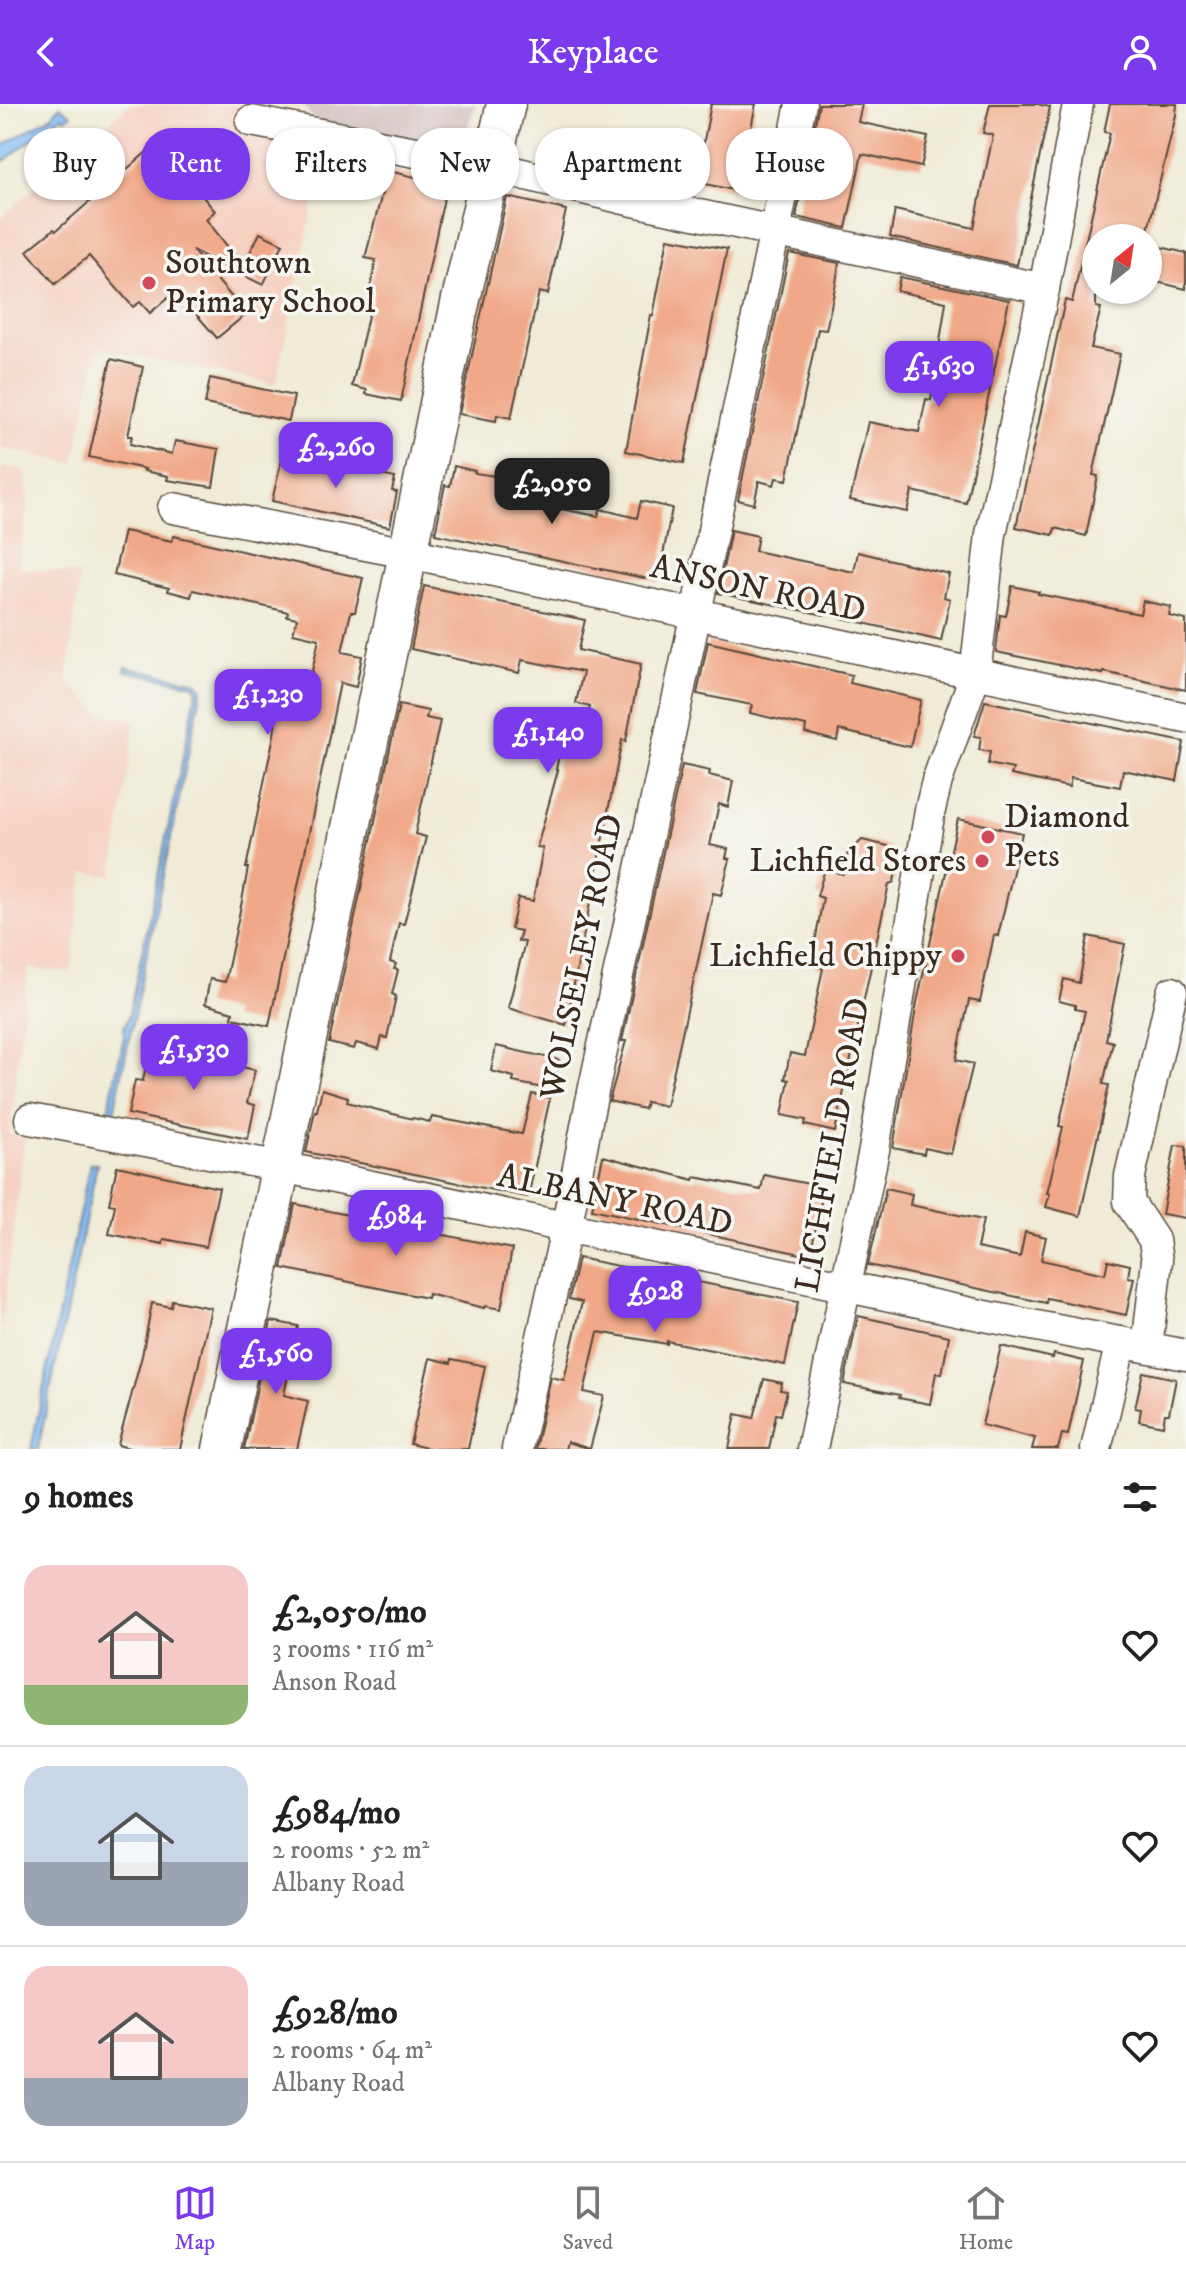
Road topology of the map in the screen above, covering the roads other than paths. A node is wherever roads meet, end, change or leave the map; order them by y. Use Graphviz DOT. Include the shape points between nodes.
graph roads {
  1 [pos="506,104"];
  2 [pos="801,104"];
  3 [pos="1078,104"];
  4 [pos="290,116"];
  5 [pos="251,121"];
  6 [pos="500,128"];
  7 [pos="411,146"];
  8 [pos="519,173"];
  9 [pos="483,200"];
  10 [pos="774,232"];
  11 [pos="1044,289"];
  12 [pos="173,508"];
  13 [pos="408,554"];
  14 [pos="696,613"];
  15 [pos="975,675"];
  16 [pos="1186,718"];
  17 [pos="1172,992"];
  18 [pos="30,1119"];
  19 [pos="282,1167"];
  20 [pos="566,1229"];
  21 [pos="847,1286"];
  22 [pos="1134,1344"];
  23 [pos="1186,1355"];
  24 [pos="222,1449"];
  25 [pos="517,1449"];
  26 [pos="812,1449"];
  27 [pos="1096,1449"];
  1 -- 6 [label="street"];
  2 -- 10 [label="street, WOLSELEY ROAD"];
  3 -- 11 [label="street, LICHFIELD ROAD"];
  4 -- 5 [label="street"];
  4 -- 7 [label="street"];
  8 -- 10 [label="street"];
  9 -- 13 [label="street"];
  10 -- 11 [label="street"];
  10 -- 14 [label="street, WOLSELEY ROAD"];
  11 -- 15 [label="street, LICHFIELD ROAD" via="991,534"];
  12 -- 13 [label="street, ANSON ROAD"];
  13 -- 14 [label="street, ANSON ROAD"];
  13 -- 19 [label="street"];
  14 -- 15 [label="street, ANSON ROAD"];
  14 -- 20 [label="street, WOLSELEY ROAD"];
  15 -- 16 [label="street, ANSON ROAD"];
  15 -- 21 [label="street, LICHFIELD ROAD" via="930,810"];
  17 -- 22 [label="street" via="1130,1176 1129,1202 1154,1240 1157,1261"];
  18 -- 19 [label="street, ALBANY ROAD"];
  19 -- 20 [label="street, ALBANY ROAD"];
  19 -- 24 [label="street"];
  20 -- 21 [label="street, ALBANY ROAD"];
  20 -- 25 [label="street, WOLSELEY ROAD"];
  21 -- 22 [label="street, ALBANY ROAD"];
  21 -- 26 [label="street, LICHFIELD ROAD"];
  22 -- 23 [label="street, ALBANY ROAD"];
  22 -- 27 [label="street"];
}
